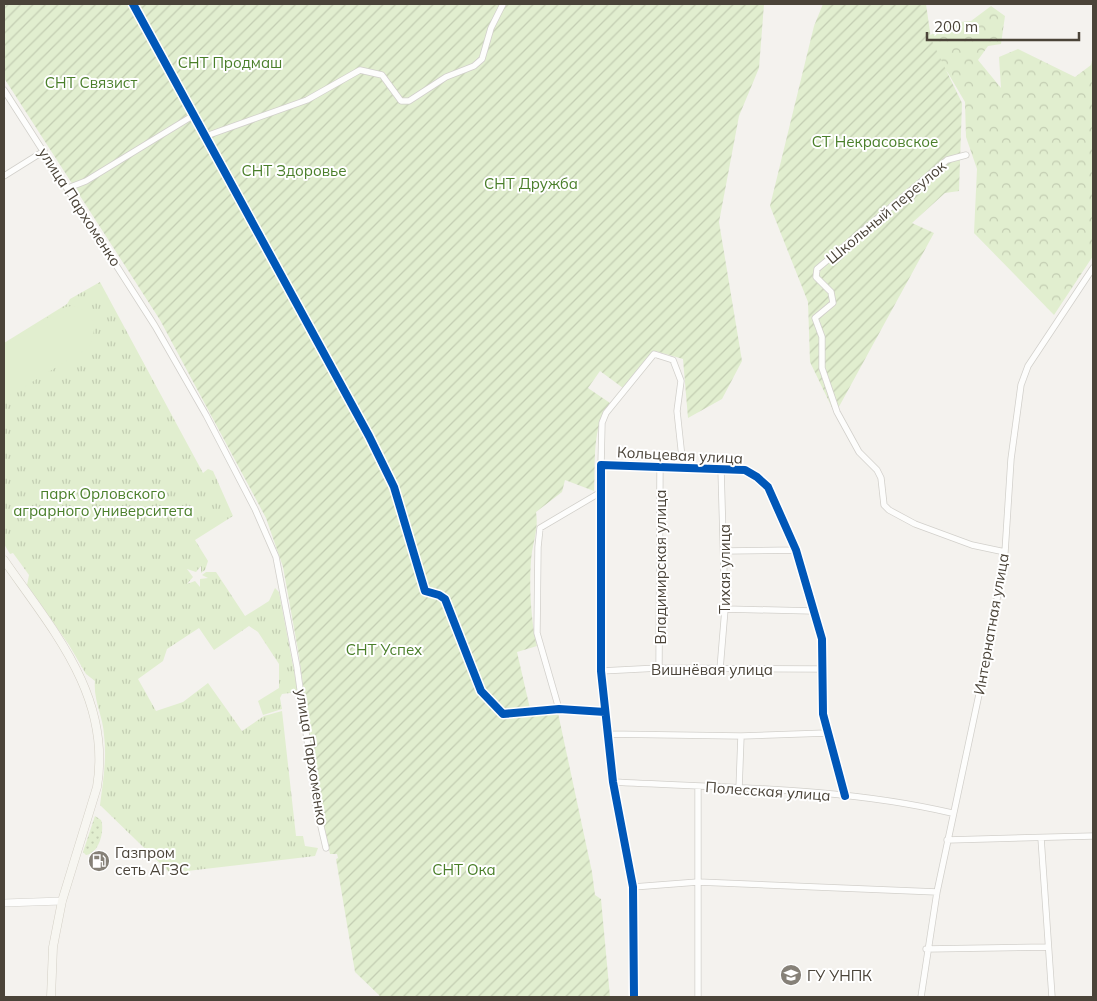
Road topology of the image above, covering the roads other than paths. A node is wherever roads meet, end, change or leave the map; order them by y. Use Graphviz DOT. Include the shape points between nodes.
graph roads {
  1 [pos="133,4"];
  2 [pos="504,4"];
  3 [pos="4,90"];
  4 [pos="194,115"];
  5 [pos="206,136"];
  6 [pos="44,151"];
  7 [pos="966,155"];
  8 [pos="4,176"];
  9 [pos="68,188"];
  10 [pos="1093,268"];
  11 [pos="601,465"];
  12 [pos="660,466"];
  13 [pos="683,467"];
  14 [pos="721,469"];
  15 [pos="601,492"];
  16 [pos="796,550"];
  17 [pos="725,551"];
  18 [pos="1005,552"];
  19 [pos="4,560"];
  20 [pos="725,609"];
  21 [pos="813,611"];
  22 [pos="659,668"];
  23 [pos="720,669"];
  24 [pos="823,669"];
  25 [pos="601,671"];
  26 [pos="559,709"];
  27 [pos="605,712"];
  28 [pos="827,733"];
  29 [pos="607,734"];
  30 [pos="741,736"];
  31 [pos="613,782"];
  32 [pos="698,786"];
  33 [pos="739,789"];
  34 [pos="845,796"];
  35 [pos="952,813"];
  36 [pos="1093,834"];
  37 [pos="1040,838"];
  38 [pos="947,840"];
  39 [pos="326,848"];
  40 [pos="698,882"];
  41 [pos="633,887"];
  42 [pos="936,892"];
  43 [pos="62,901"];
  44 [pos="4,903"];
  45 [pos="1047,947"];
  46 [pos="926,949"];
  47 [pos="51,997"];
  48 [pos="634,997"];
  49 [pos="698,997"];
  50 [pos="920,997"];
  51 [pos="1052,997"];
  1 -- 4 [label="street"];
  2 -- 5 [label="street" via="491,28 482,59 409,101 401,101 382,75 360,70 307,100"];
  3 -- 6 [label="street, улица Пархоменко"];
  4 -- 5 [label="street"];
  4 -- 9 [label="street" via="86,181"];
  5 -- 26 [label="street" via="369,436 394,487 425,591 439,595 449,606 481,691 503,714"];
  6 -- 8 [label="street"];
  6 -- 9 [label="street, улица Пархоменко"];
  7 -- 18 [label="street, Школьный переулок" via="947,160 817,269 816,277 831,292 833,303 815,318 822,337 822,368 837,412 859,452 878,470 884,505 915,524 972,545"];
  9 -- 39 [label="street, улица Пархоменко" via="155,326 206,415 276,557 297,667 316,805"];
  10 -- 18 [label="street, Интернатная улица" via="1024,376 1011,458"];
  11 -- 12 [label="street, Кольцевая улица"];
  11 -- 13 [label="street" via="602,423 606,413 654,354 673,360 681,381 677,412"];
  11 -- 15 [label="street, Кольцевая улица"];
  12 -- 13 [label="street, Кольцевая улица"];
  12 -- 22 [label="street, Владимирская улица"];
  13 -- 14 [label="street, Кольцевая улица"];
  14 -- 16 [label="street, Кольцевая улица" via="745,470 764,482"];
  14 -- 17 [label="street, Тихая улица"];
  15 -- 25 [label="street, Кольцевая улица"];
  15 -- 26 [label="street" via="540,528 537,633"];
  16 -- 17 [label="street"];
  16 -- 21 [label="street, Кольцевая улица"];
  17 -- 20 [label="street, Тихая улица"];
  18 -- 35 [label="street, Интернатная улица" via="988,652"];
  19 -- 43 [label="main road" via="73,661 86,686 99,736 97,787"];
  20 -- 21 [label="street"];
  20 -- 23 [label="street, Тихая улица"];
  21 -- 24 [label="street, Кольцевая улица" via="822,639"];
  22 -- 23 [label="street, Вишнёвая улица"];
  22 -- 25 [label="street, Вишнёвая улица"];
  23 -- 24 [label="street, Вишнёвая улица"];
  24 -- 28 [label="street, Кольцевая улица" via="823,714"];
  25 -- 27 [label="street, Кольцевая улица"];
  26 -- 27 [label="street"];
  27 -- 29 [label="street, Кольцевая улица"];
  28 -- 30 [label="street"];
  28 -- 34 [label="street, Кольцевая улица"];
  29 -- 30 [label="street"];
  29 -- 31 [label="street, Кольцевая улица"];
  30 -- 33 [label="street"];
  31 -- 32 [label="street, Полесская улица"];
  31 -- 41 [label="street, Кольцевая улица"];
  32 -- 33 [label="street, Полесская улица"];
  32 -- 40 [label="street"];
  33 -- 34 [label="street, Полесская улица"];
  34 -- 35 [label="street, Полесская улица"];
  35 -- 38 [label="street, Интернатная улица"];
  36 -- 37 [label="street"];
  37 -- 38 [label="street"];
  37 -- 45 [label="street"];
  38 -- 42 [label="street, Интернатная улица"];
  40 -- 41 [label="street"];
  40 -- 42 [label="street"];
  40 -- 49 [label="street"];
  41 -- 48 [label="street, Кольцевая улица"];
  42 -- 46 [label="street, Интернатная улица"];
  43 -- 44 [label="street"];
  43 -- 47 [label="main road" via="53,947"];
  45 -- 46 [label="street"];
  45 -- 51 [label="street"];
  46 -- 50 [label="street, Интернатная улица"];
}
